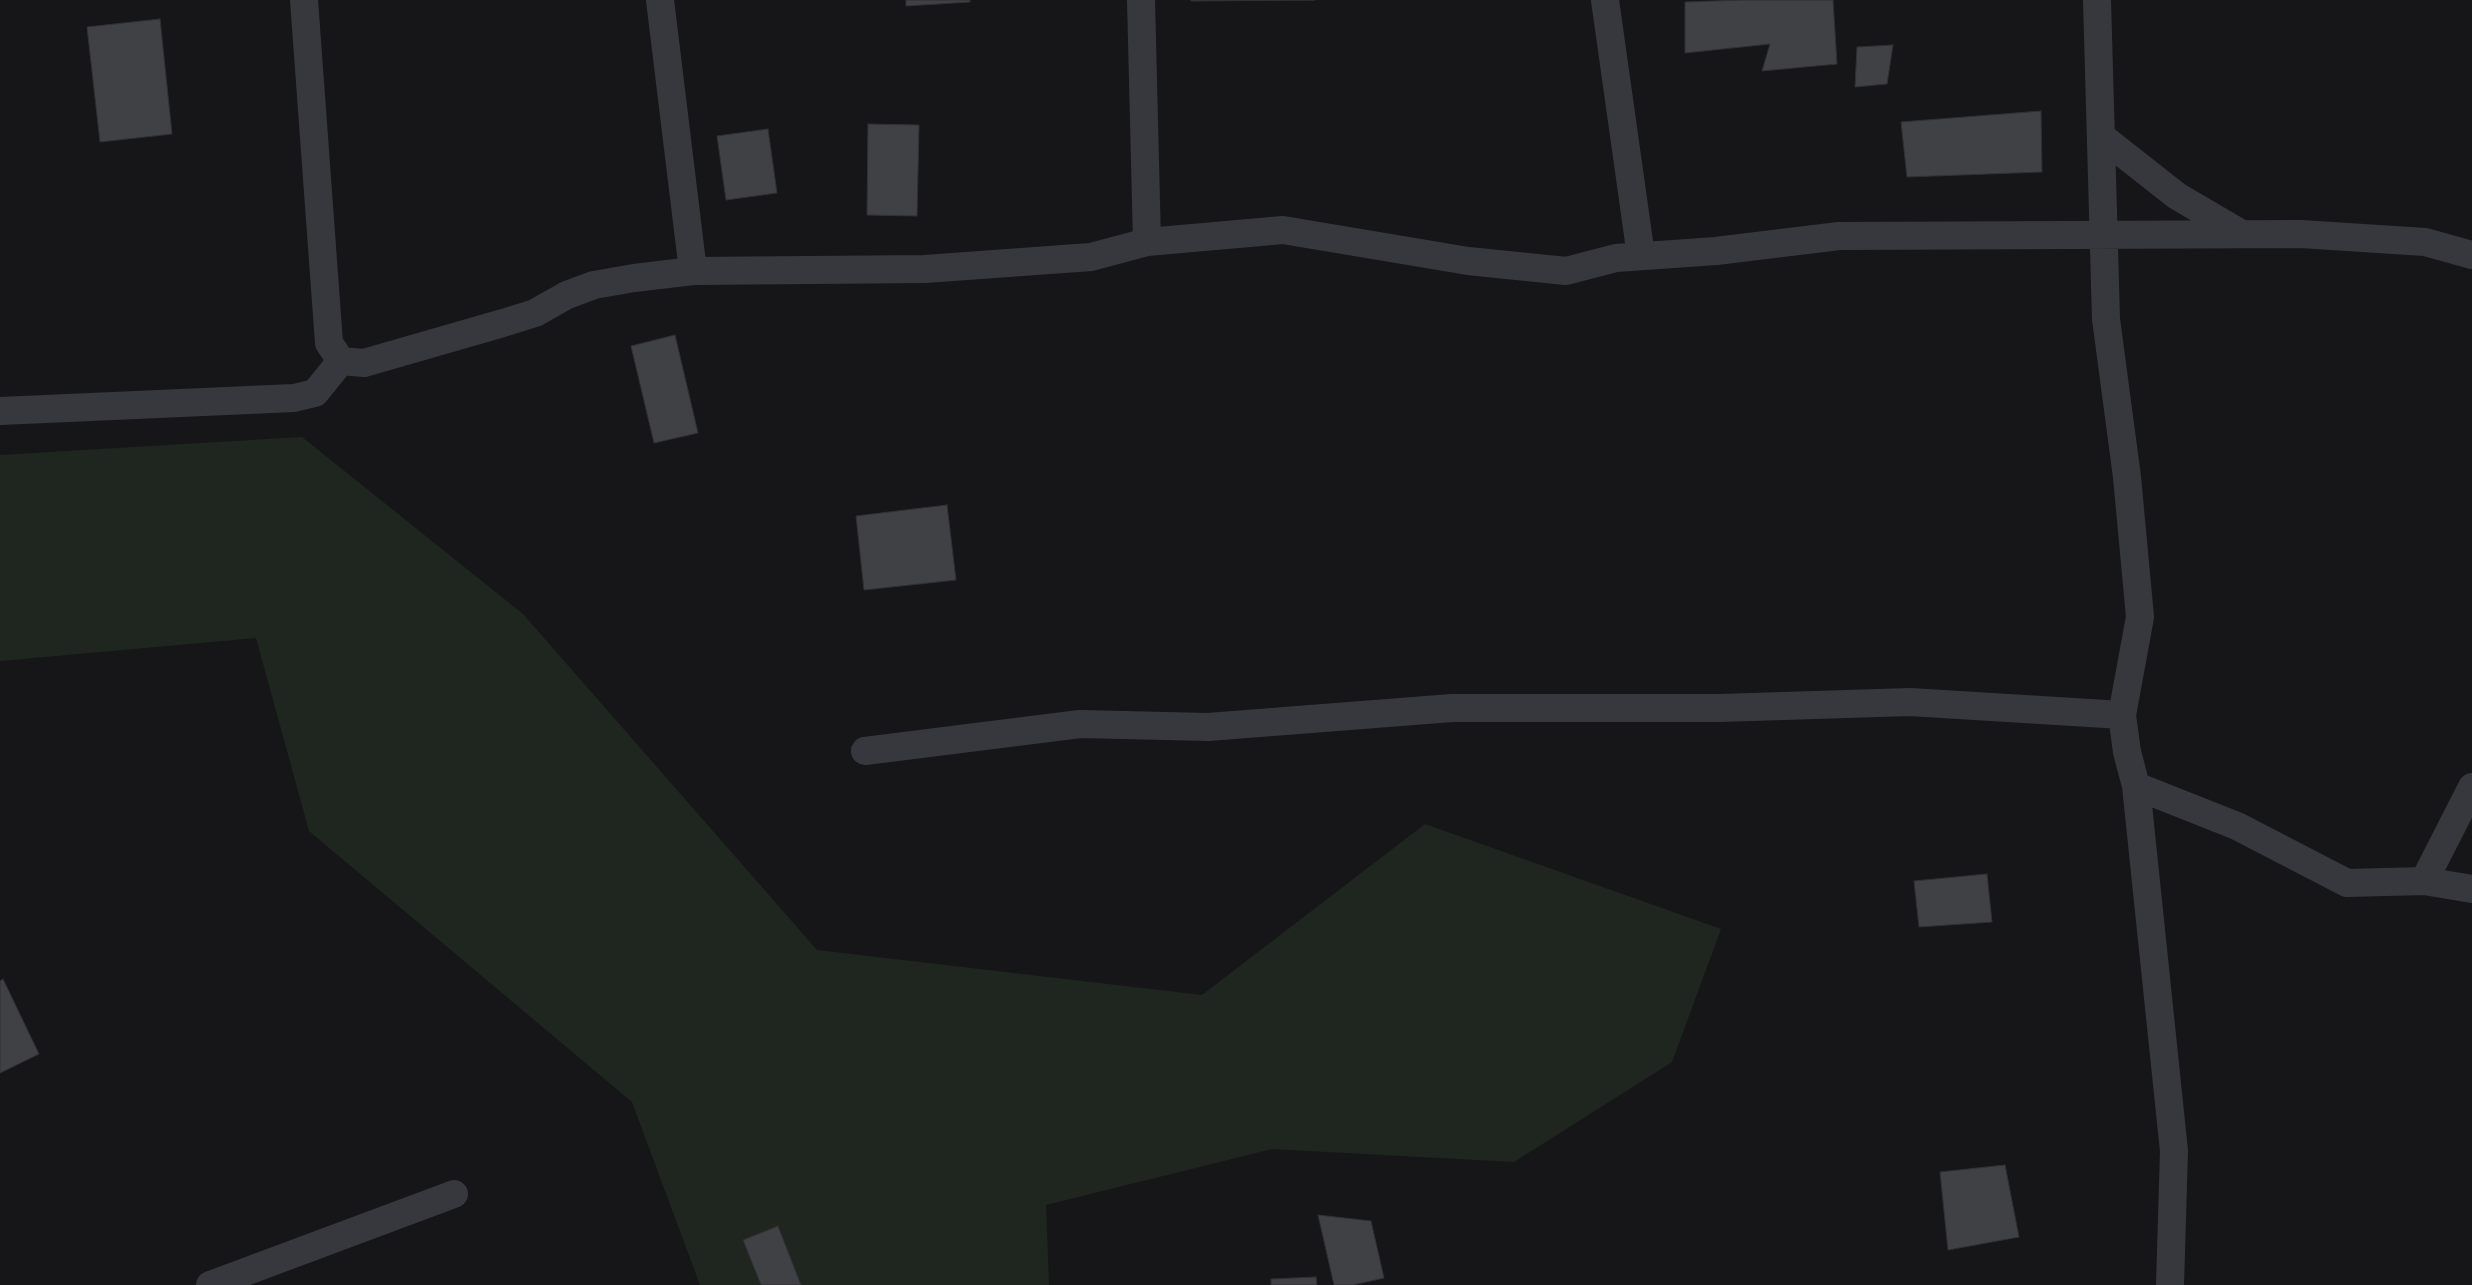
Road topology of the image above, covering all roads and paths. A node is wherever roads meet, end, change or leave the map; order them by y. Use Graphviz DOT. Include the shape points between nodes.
graph roads {
  1 [pos="304,0"];
  2 [pos="660,0"];
  3 [pos="1141,0"];
  4 [pos="1605,0"];
  5 [pos="2097,0"];
  6 [pos="2102,137"];
  7 [pos="2243,234"];
  8 [pos="2105,235"];
  9 [pos="1147,242"];
  10 [pos="2472,255"];
  11 [pos="1641,256"];
  12 [pos="693,271"];
  13 [pos="341,361"];
  14 [pos="0,411"];
  15 [pos="2122,715"];
  16 [pos="865,751"];
  17 [pos="2136,786"];
  18 [pos="2472,787"];
  19 [pos="2424,882"];
  20 [pos="2472,889"];
  21 [pos="454,1194"];
  22 [pos="210,1285"];
  23 [pos="2170,1285"];
  1 -- 13 [label="street" via="328,343"];
  2 -- 12 [label="street"];
  3 -- 9 [label="street"];
  4 -- 11 [label="street"];
  5 -- 6 [label="street"];
  6 -- 7 [label="street" via="2177,196"];
  6 -- 8 [label="street"];
  7 -- 8 [label="street"];
  7 -- 10 [label="street" via="2301,234 2425,242"];
  8 -- 11 [label="street" via="1839,236 1716,251"];
  8 -- 15 [label="street" via="2106,319 2140,617"];
  9 -- 11 [label="street" via="1284,230 1468,261 1566,271 1616,258"];
  9 -- 12 [label="street" via="1090,257 924,269"];
  12 -- 13 [label="street" via="594,285 535,313 503,323 364,363"];
  13 -- 14 [label="street" via="315,393 294,398"];
  15 -- 16 [label="street" via="1910,702 1720,708 1452,708 1208,727 1080,724"];
  15 -- 17 [label="street"];
  17 -- 19 [label="street" via="2236,826 2347,883"];
  17 -- 23 [label="street" via="2174,1151"];
  18 -- 19 [label="street"];
  19 -- 20 [label="street"];
  21 -- 22 [label="street"];
}
